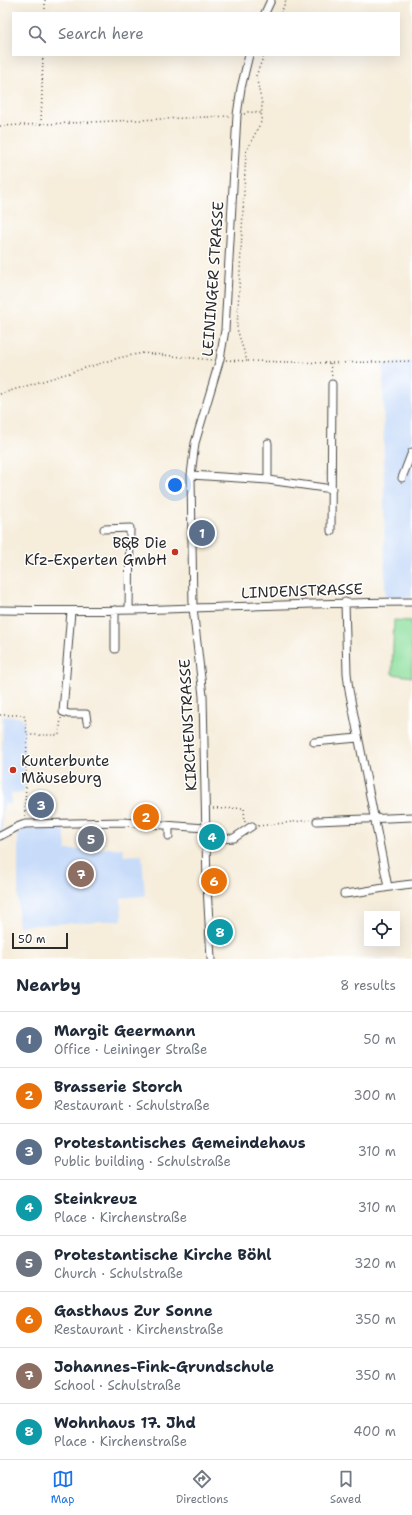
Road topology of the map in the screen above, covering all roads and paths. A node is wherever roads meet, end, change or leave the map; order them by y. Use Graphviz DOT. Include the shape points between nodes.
graph roads {
  1 [pos="45,0"];
  2 [pos="271,0"];
  3 [pos="286,0"];
  4 [pos="45,12"];
  5 [pos="265,12"];
  6 [pos="281,12"];
  7 [pos="43,56"];
  8 [pos="249,56"];
  9 [pos="264,56"];
  10 [pos="262,113"];
  11 [pos="237,115"];
  12 [pos="41,124"];
  13 [pos="0,126"];
  14 [pos="220,359"];
  15 [pos="247,360"];
  16 [pos="412,361"];
  17 [pos="330,363"];
  18 [pos="332,384"];
  19 [pos="0,394"];
  20 [pos="268,443"];
  21 [pos="412,452"];
  22 [pos="191,475"];
  23 [pos="402,478"];
  24 [pos="268,480"];
  25 [pos="332,489"];
  26 [pos="104,529"];
  27 [pos="331,531"];
  28 [pos="345,602"];
  29 [pos="412,602"];
  30 [pos="193,608"];
  31 [pos="0,610"];
  32 [pos="115,610"];
  33 [pos="129,610"];
  34 [pos="71,611"];
  35 [pos="115,650"];
  36 [pos="63,712"];
  37 [pos="0,715"];
  38 [pos="87,722"];
  39 [pos="27,736"];
  40 [pos="358,738"];
  41 [pos="314,742"];
  42 [pos="205,809"];
  43 [pos="412,817"];
  44 [pos="375,819"];
  45 [pos="317,821"];
  46 [pos="25,824"];
  47 [pos="169,826"];
  48 [pos="252,826"];
  49 [pos="205,828"];
  50 [pos="245,831"];
  51 [pos="0,836"];
  52 [pos="169,836"];
  53 [pos="206,840"];
  54 [pos="412,884"];
  55 [pos="388,887"];
  56 [pos="344,894"];
  57 [pos="211,959"];
  1 -- 4 [label="path"];
  2 -- 5 [label="street"];
  3 -- 6 [label="path"];
  7 -- 12 [label="path"];
  8 -- 11 [label="street, LEININGER STRASSE"];
  9 -- 10 [label="path" via="256,76"];
  10 -- 11 [label="path" via="248,112"];
  10 -- 15 [label="path" via="261,122 246,152 237,328"];
  11 -- 12 [label="path"];
  11 -- 14 [label="street, LEININGER STRASSE" via="226,319"];
  12 -- 13 [label="path"];
  14 -- 15 [label="path"];
  14 -- 19 [label="path" via="143,353 118,358"];
  14 -- 22 [label="street, LEININGER STRASSE" via="196,443"];
  15 -- 17 [label="path"];
  16 -- 17 [label="path"];
  17 -- 18 [label="path"];
  18 -- 25 [label="street"];
  20 -- 24 [label="street"];
  21 -- 23 [label="street"];
  22 -- 24 [label="street"];
  22 -- 30 [label="street, LEININGER STRASSE"];
  24 -- 25 [label="street"];
  25 -- 27 [label="street"];
  26 -- 33 [label="street" via="130,528"];
  28 -- 29 [label="street, LINDENSTRASSE"];
  28 -- 30 [label="street, LINDENSTRASSE"];
  28 -- 40 [label="street" via="347,673"];
  30 -- 33 [label="street, LINDENSTRASSE"];
  30 -- 42 [label="street, KIRCHENSTRASSE" via="202,696"];
  31 -- 34 [label="street, LINDENSTRASSE"];
  32 -- 33 [label="street, LINDENSTRASSE"];
  32 -- 34 [label="street, LINDENSTRASSE"];
  32 -- 35 [label="street"];
  34 -- 36 [label="street"];
  36 -- 38 [label="street" via="86,714"];
  36 -- 39 [label="path" via="59,736"];
  37 -- 39 [label="path" via="22,715 27,725"];
  39 -- 46 [label="path"];
  40 -- 41 [label="street"];
  40 -- 44 [label="street"];
  42 -- 49 [label="street, KIRCHENSTRASSE"];
  42 -- 50 [label="path" via="244,808"];
  43 -- 44 [label="street"];
  44 -- 45 [label="street"];
  44 -- 55 [label="street"];
  45 -- 48 [label="path"];
  46 -- 47 [label="street" via="123,822"];
  46 -- 51 [label="street"];
  47 -- 49 [label="street"];
  47 -- 52 [label="street"];
  48 -- 50 [label="street"];
  49 -- 53 [label="street, KIRCHENSTRASSE"];
  50 -- 53 [label="street" via="234,838"];
  53 -- 57 [label="street, KIRCHENSTRASSE"];
  54 -- 55 [label="street"];
  55 -- 56 [label="street"];
}
